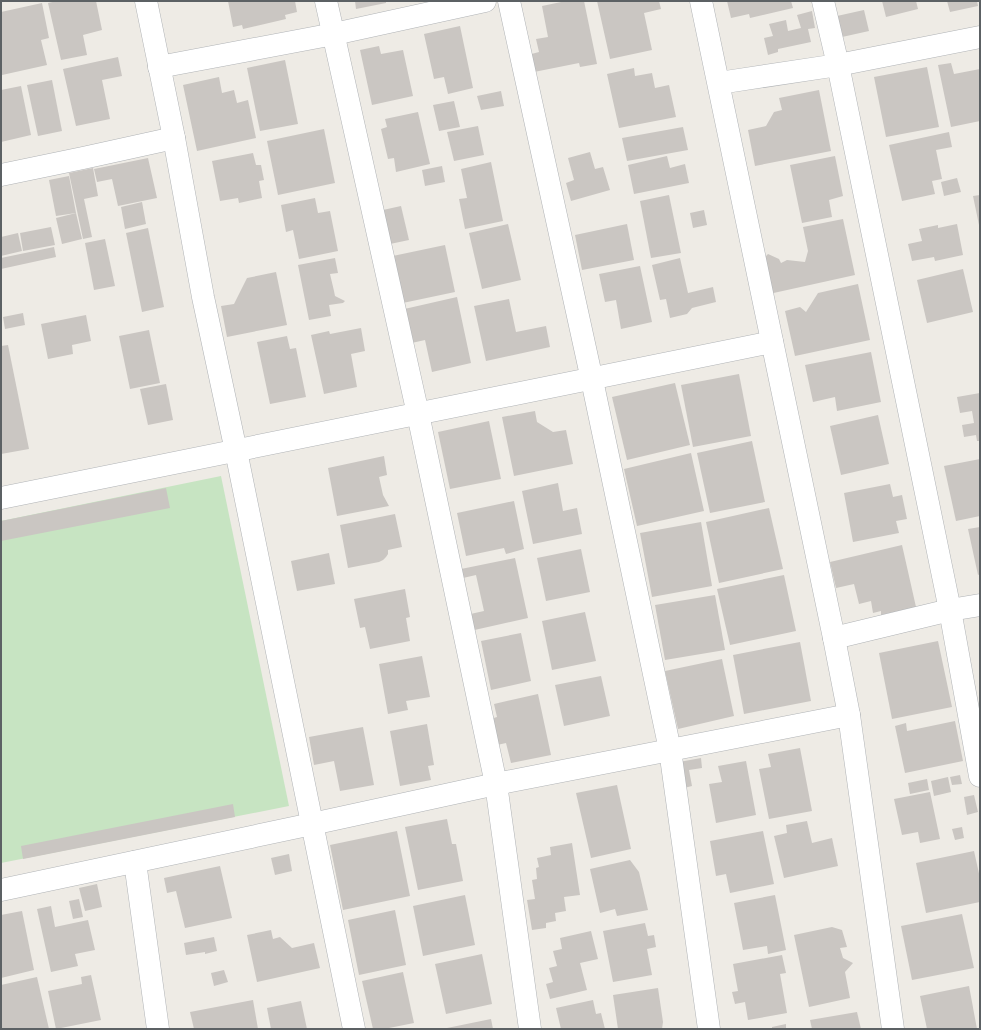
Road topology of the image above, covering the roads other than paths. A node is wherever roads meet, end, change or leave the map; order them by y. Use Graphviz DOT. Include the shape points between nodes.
graph roads {
  1 [pos="146,1"];
  2 [pos="326,1"];
  3 [pos="485,1"];
  4 [pos="509,1"];
  5 [pos="701,1"];
  6 [pos="823,1"];
  7 [pos="334,34"];
  8 [pos="980,37"];
  9 [pos="838,65"];
  10 [pos="159,67"];
  11 [pos="719,83"];
  12 [pos="174,138"];
  13 [pos="1,175"];
  14 [pos="772,342"];
  15 [pos="592,380"];
  16 [pos="418,414"];
  17 [pos="236,450"];
  18 [pos="1,498"];
  19 [pos="980,605"];
  20 [pos="950,610"];
  21 [pos="834,638"];
  22 [pos="849,715"];
  23 [pos="670,750"];
  24 [pos="980,776"];
  25 [pos="496,784"];
  26 [pos="312,824"];
  27 [pos="135,862"];
  28 [pos="1,890"];
  29 [pos="158,1029"];
  30 [pos="354,1029"];
  31 [pos="530,1029"];
  32 [pos="710,1029"];
  33 [pos="893,1029"];
  1 -- 10 [label="street"];
  2 -- 7 [label="street"];
  3 -- 7 [label="street"];
  4 -- 15 [label="street"];
  5 -- 11 [label="street"];
  6 -- 9 [label="street"];
  7 -- 10 [label="street"];
  7 -- 16 [label="street"];
  8 -- 9 [label="street"];
  9 -- 11 [label="street"];
  9 -- 20 [label="street"];
  10 -- 12 [label="street"];
  11 -- 14 [label="street"];
  12 -- 13 [label="street"];
  12 -- 17 [label="street" via="203,297"];
  14 -- 15 [label="street"];
  14 -- 21 [label="street"];
  15 -- 16 [label="street"];
  15 -- 23 [label="street"];
  16 -- 17 [label="street"];
  16 -- 25 [label="street"];
  17 -- 18 [label="street"];
  17 -- 26 [label="street"];
  19 -- 20 [label="street"];
  20 -- 21 [label="street"];
  20 -- 24 [label="street"];
  21 -- 22 [label="street"];
  22 -- 23 [label="street"];
  22 -- 33 [label="street"];
  23 -- 25 [label="street"];
  23 -- 32 [label="street"];
  25 -- 26 [label="street"];
  25 -- 31 [label="street"];
  26 -- 27 [label="street"];
  26 -- 30 [label="street"];
  27 -- 28 [label="street"];
  27 -- 29 [label="street"];
}
